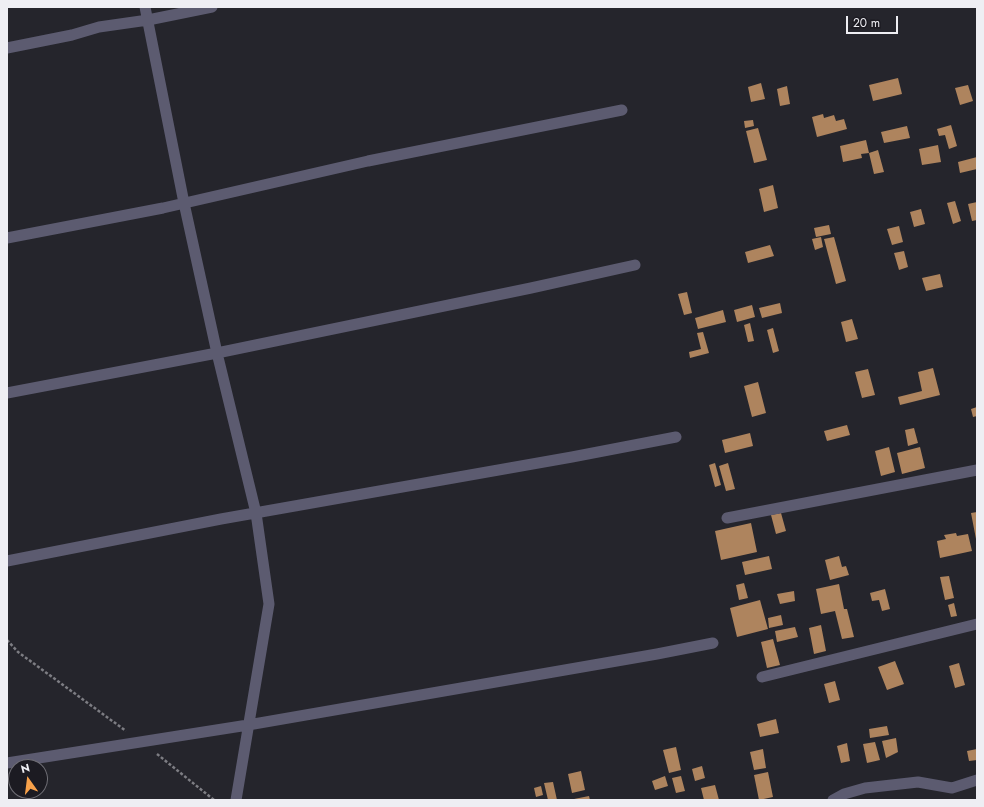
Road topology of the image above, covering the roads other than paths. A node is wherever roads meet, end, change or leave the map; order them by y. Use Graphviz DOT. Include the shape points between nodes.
graph roads {
  1 [pos="146,7"];
  2 [pos="212,7"];
  3 [pos="148,20"];
  4 [pos="7,48"];
  5 [pos="622,110"];
  6 [pos="184,203"];
  7 [pos="7,238"];
  8 [pos="636,264"];
  9 [pos="217,353"];
  10 [pos="7,393"];
  11 [pos="676,436"];
  12 [pos="977,470"];
  13 [pos="256,513"];
  14 [pos="727,518"];
  15 [pos="7,561"];
  16 [pos="977,624"];
  17 [pos="713,643"];
  18 [pos="762,678"];
  19 [pos="248,725"];
  20 [pos="7,763"];
  21 [pos="977,780"];
  22 [pos="236,800"];
  23 [pos="833,800"];
  1 -- 3 [label="street"];
  2 -- 3 [label="street"];
  3 -- 4 [label="street" via="99,27"];
  3 -- 6 [label="street"];
  5 -- 6 [label="street" via="368,161"];
  6 -- 7 [label="street"];
  6 -- 9 [label="street"];
  8 -- 9 [label="street"];
  9 -- 10 [label="street"];
  9 -- 13 [label="street"];
  11 -- 13 [label="street"];
  12 -- 14 [label="street"];
  13 -- 15 [label="street"];
  13 -- 19 [label="street" via="269,604"];
  16 -- 18 [label="street"];
  17 -- 19 [label="street"];
  19 -- 20 [label="street"];
  19 -- 22 [label="street"];
  21 -- 23 [label="street" via="952,788 918,782 865,788"];
}
